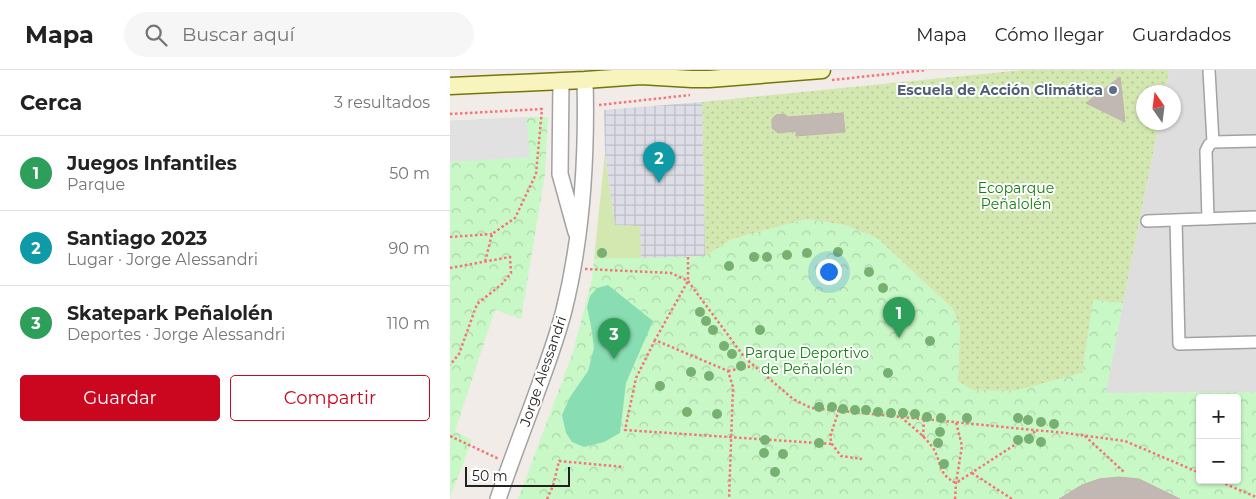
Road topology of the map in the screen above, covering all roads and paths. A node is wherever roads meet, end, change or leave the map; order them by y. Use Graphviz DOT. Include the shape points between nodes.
graph roads {
  1 [pos="660,70"];
  2 [pos="822,70"];
  3 [pos="1210,70"];
  4 [pos="585,75"];
  5 [pos="561,76"];
  6 [pos="641,76"];
  7 [pos="450,86"];
  8 [pos="450,114"];
  9 [pos="1256,141"];
  10 [pos="1213,142"];
  11 [pos="1256,217"];
  12 [pos="1208,219"];
  13 [pos="1176,220"];
  14 [pos="1147,221"];
  15 [pos="492,234"];
  16 [pos="450,237"];
  17 [pos="578,241"];
  18 [pos="688,257"];
  19 [pos="485,262"];
  20 [pos="573,266"];
  21 [pos="450,268"];
  22 [pos="688,281"];
  23 [pos="655,340"];
  24 [pos="1256,342"];
  25 [pos="450,365"];
  26 [pos="754,366"];
  27 [pos="728,371"];
  28 [pos="839,410"];
  29 [pos="901,417"];
  30 [pos="924,419"];
  31 [pos="956,422"];
  32 [pos="1038,430"];
  33 [pos="1084,435"];
  34 [pos="450,436"];
  35 [pos="732,437"];
  36 [pos="923,438"];
  37 [pos="832,444"];
  38 [pos="862,459"];
  39 [pos="511,464"];
  40 [pos="624,467"];
  41 [pos="1196,471"];
  42 [pos="1124,472"];
  43 [pos="972,473"];
  44 [pos="956,483"];
  45 [pos="1225,484"];
  46 [pos="1256,497"];
  47 [pos="498,499"];
  48 [pos="548,499"];
  49 [pos="729,499"];
  50 [pos="955,499"];
  51 [pos="1012,499"];
  1 -- 6 [label="main road"];
  2 -- 6 [label="main road" via="709,79"];
  3 -- 10 [label="street"];
  4 -- 5 [label="main road"];
  4 -- 6 [label="main road"];
  4 -- 17 [label="street, Jorge Alessandri" via="584,176"];
  5 -- 7 [label="main road"];
  5 -- 17 [label="street, Jorge Alessandri" via="560,174"];
  8 -- 15 [label="path" via="542,109 536,174 515,218"];
  9 -- 10 [label="street"];
  10 -- 12 [label="street" via="1206,151"];
  11 -- 12 [label="street"];
  12 -- 13 [label="street"];
  13 -- 14 [label="street"];
  13 -- 24 [label="street" via="1179,344"];
  15 -- 16 [label="path"];
  15 -- 19 [label="path"];
  17 -- 20 [label="street, Jorge Alessandri"];
  18 -- 22 [label="path"];
  19 -- 21 [label="path"];
  19 -- 25 [label="path" via="510,257 511,273 478,304 459,354"];
  20 -- 22 [label="path" via="593,270 671,273"];
  20 -- 39 [label="street, Jorge Alessandri" via="554,348"];
  22 -- 23 [label="path"];
  22 -- 26 [label="path"];
  23 -- 27 [label="path"];
  23 -- 35 [label="path" via="636,378 625,430"];
  26 -- 27 [label="path"];
  26 -- 28 [label="path" via="793,399 811,408"];
  27 -- 35 [label="path" via="733,387"];
  28 -- 29 [label="path"];
  28 -- 37 [label="path" via="830,437"];
  29 -- 30 [label="path"];
  29 -- 36 [label="path"];
  30 -- 31 [label="path"];
  30 -- 36 [label="path"];
  31 -- 32 [label="path"];
  31 -- 44 [label="path" via="962,446"];
  32 -- 33 [label="path"];
  32 -- 43 [label="path"];
  33 -- 41 [label="path" via="1125,441"];
  33 -- 42 [label="path"];
  34 -- 39 [label="path"];
  35 -- 37 [label="path"];
  35 -- 49 [label="path"];
  36 -- 44 [label="path" via="937,455 940,468 949,480"];
  37 -- 38 [label="path" via="841,456"];
  39 -- 47 [label="street, Jorge Alessandri"];
  40 -- 48 [label="path" via="559,461"];
  43 -- 44 [label="path"];
  43 -- 51 [label="path"];
  44 -- 50 [label="path"];
  45 -- 46 [label="path"];
}
